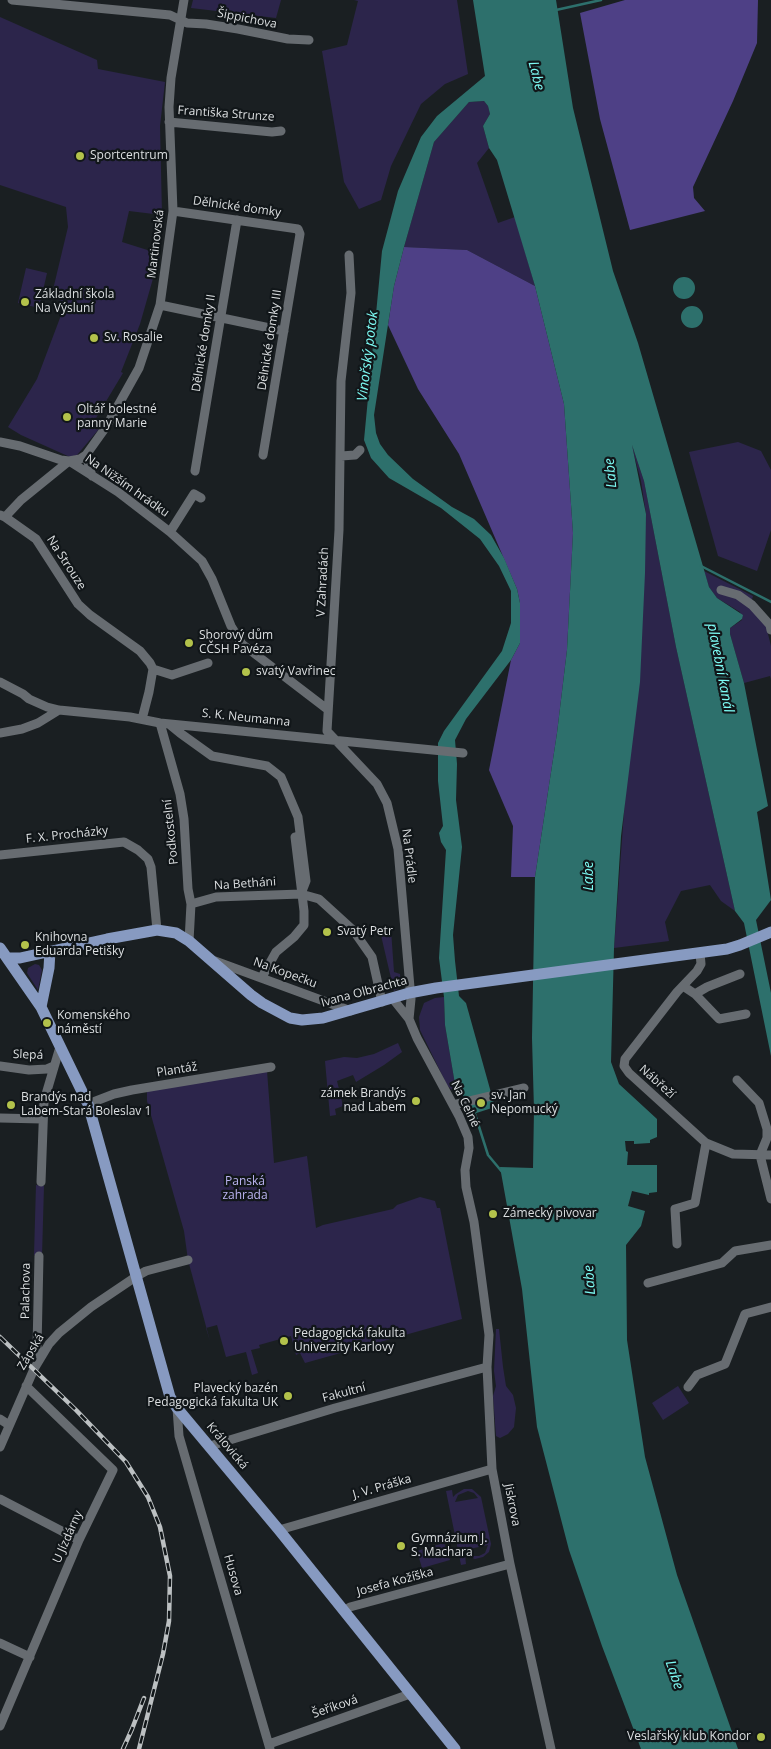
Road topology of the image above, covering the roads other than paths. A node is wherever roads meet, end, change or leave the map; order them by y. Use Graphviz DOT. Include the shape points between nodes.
graph roads {
  1 [pos="12,0"];
  2 [pos="16,0"];
  3 [pos="184,0"];
  4 [pos="180,20"];
  5 [pos="309,40"];
  6 [pos="169,122"];
  7 [pos="281,131"];
  8 [pos="173,211"];
  9 [pos="237,220"];
  10 [pos="298,229"];
  11 [pos="349,255"];
  12 [pos="160,305"];
  13 [pos="220,319"];
  14 [pos="284,331"];
  15 [pos="0,442"];
  16 [pos="360,450"];
  17 [pos="86,455"];
  18 [pos="263,455"];
  19 [pos="341,456"];
  20 [pos="69,461"];
  21 [pos="195,471"];
  22 [pos="92,476"];
  23 [pos="201,498"];
  24 [pos="3,516"];
  25 [pos="170,532"];
  26 [pos="721,590"];
  27 [pos="771,630"];
  28 [pos="208,664"];
  29 [pos="153,669"];
  30 [pos="0,682"];
  31 [pos="327,709"];
  32 [pos="59,710"];
  33 [pos="142,719"];
  34 [pos="165,723"];
  35 [pos="0,733"];
  36 [pos="336,741"];
  37 [pos="463,753"];
  38 [pos="294,837"];
  39 [pos="0,855"];
  40 [pos="301,894"];
  41 [pos="191,904"];
  42 [pos="157,930"];
  43 [pos="770,932"];
  44 [pos="189,940"];
  45 [pos="50,951"];
  46 [pos="4,953"];
  47 [pos="700,953"];
  48 [pos="210,959"];
  49 [pos="740,974"];
  50 [pos="262,978"];
  51 [pos="683,986"];
  52 [pos="409,994"];
  53 [pos="695,994"];
  54 [pos="387,1001"];
  55 [pos="42,1007"];
  56 [pos="351,1011"];
  57 [pos="746,1014"];
  58 [pos="409,1020"];
  59 [pos="60,1047"];
  60 [pos="0,1066"];
  61 [pos="54,1066"];
  62 [pos="271,1067"];
  63 [pos="737,1080"];
  64 [pos="524,1088"];
  65 [pos="88,1104"];
  66 [pos="453,1105"];
  67 [pos="0,1118"];
  68 [pos="42,1119"];
  69 [pos="706,1143"];
  70 [pos="760,1155"];
  71 [pos="771,1155"];
  72 [pos="41,1182"];
  73 [pos="771,1199"];
  74 [pos="677,1244"];
  75 [pos="771,1245"];
  76 [pos="39,1256"];
  77 [pos="188,1260"];
  78 [pos="480,1262"];
  79 [pos="137,1276"];
  80 [pos="648,1283"];
  81 [pos="771,1307"];
  82 [pos="41,1356"];
  83 [pos="487,1367"];
  84 [pos="26,1386"];
  85 [pos="688,1387"];
  86 [pos="176,1408"];
  87 [pos="0,1419"];
  88 [pos="10,1425"];
  89 [pos="210,1446"];
  90 [pos="0,1447"];
  91 [pos="492,1469"];
  92 [pos="0,1499"];
  93 [pos="279,1530"];
  94 [pos="80,1540"];
  95 [pos="510,1564"];
  96 [pos="344,1610"];
  97 [pos="0,1643"];
  98 [pos="30,1657"];
  99 [pos="410,1694"];
  100 [pos="0,1726"];
  101 [pos="269,1746"];
  102 [pos="455,1749"];
  103 [pos="551,1749"];
  1 -- 2 [label="street, Šippichova"];
  2 -- 4 [label="street, Šippichova" via="162,14"];
  3 -- 4 [label="street, Martinovská"];
  4 -- 5 [label="street, Šippichova"];
  4 -- 6 [label="street, Martinovská"];
  6 -- 7 [label="street, Františka Strunze"];
  6 -- 8 [label="street, Martinovská"];
  8 -- 9 [label="street, Dělnické domky"];
  8 -- 12 [label="street, Martinovská"];
  9 -- 10 [label="street, Dělnické domky"];
  9 -- 13 [label="street, Dělnické domky II"];
  10 -- 14 [label="street, Dělnické domky III" via="300,234"];
  11 -- 19 [label="street, V Zahradách" via="351,293 340,381"];
  12 -- 13 [label="street"];
  12 -- 17 [label="street, Martinovská" via="139,368 106,427"];
  13 -- 14 [label="street"];
  13 -- 21 [label="street, Dělnické domky II"];
  14 -- 18 [label="street, Dělnické domky III"];
  15 -- 20 [label="street, Na Nižším hrádku"];
  16 -- 19 [label="street" via="354,455"];
  17 -- 20 [label="street"];
  17 -- 22 [label="street"];
  19 -- 31 [label="street, V Zahradách"];
  20 -- 22 [label="street, Na Nižším hrádku"];
  20 -- 24 [label="street"];
  22 -- 25 [label="street, Na Nižším hrádku"];
  23 -- 25 [label="street, Na Nižším hrádku" via="194,494"];
  24 -- 29 [label="street, Na Strouze" via="38,542 78,604 140,651"];
  25 -- 31 [label="street, Na Nižším hrádku" via="202,561 242,644"];
  26 -- 27 [label="street" via="738,595 752,605"];
  28 -- 29 [label="street" via="172,675"];
  29 -- 33 [label="street"];
  30 -- 32 [label="street, S. K. Neumanna" via="29,699"];
  31 -- 36 [label="street" via="327,731"];
  32 -- 33 [label="street, S. K. Neumanna"];
  32 -- 35 [label="street" via="38,723"];
  33 -- 34 [label="street, S. K. Neumanna"];
  34 -- 36 [label="street, S. K. Neumanna"];
  34 -- 40 [label="street" via="212,756 267,766 282,777 298,817 306,881"];
  34 -- 41 [label="street, Podkostelní" via="184,819"];
  36 -- 37 [label="street, S. K. Neumanna"];
  36 -- 52 [label="street, Na Prádle" via="377,784 387,803 398,849"];
  38 -- 40 [label="street"];
  39 -- 42 [label="street, F. X. Procházky" via="124,842 148,859"];
  40 -- 41 [label="street, Na Betháni" via="216,897"];
  40 -- 50 [label="street" via="304,925 276,952"];
  40 -- 54 [label="street" via="319,900 353,930 372,957"];
  41 -- 44 [label="street, Podkostelní"];
  42 -- 44 [label="main road, Ivana Olbrachta" via="176,933"];
  42 -- 45 [label="main road, Ivana Olbrachta"];
  43 -- 47 [label="main road, Ivana Olbrachta" via="740,945"];
  44 -- 48 [label="main road, Ivana Olbrachta"];
  45 -- 46 [label="main road, Ivana Olbrachta" via="20,958"];
  45 -- 55 [label="main road"];
  46 -- 55 [label="main road, Královická"];
  47 -- 51 [label="street, Nábřeží" via="700,967"];
  47 -- 52 [label="main road, Ivana Olbrachta"];
  48 -- 50 [label="street, Na Kopečku"];
  48 -- 56 [label="main road, Ivana Olbrachta" via="251,995 290,1018 323,1018"];
  49 -- 53 [label="street"];
  50 -- 56 [label="street, Na Kopečku"];
  51 -- 53 [label="street"];
  51 -- 69 [label="street, Nábřeží" via="625,1059 624,1066"];
  52 -- 54 [label="main road, Ivana Olbrachta"];
  52 -- 58 [label="street, Na Prádle"];
  53 -- 57 [label="street" via="719,1019"];
  54 -- 56 [label="main road, Ivana Olbrachta"];
  54 -- 58 [label="street, Na Celné"];
  55 -- 59 [label="main road, Královická"];
  58 -- 66 [label="street, Na Celné"];
  59 -- 61 [label="street"];
  59 -- 65 [label="main road, Královická"];
  60 -- 61 [label="street, Slepá" via="29,1070"];
  61 -- 68 [label="street"];
  62 -- 65 [label="street, Plantáž" via="132,1090"];
  63 -- 70 [label="street" via="759,1103 767,1129"];
  64 -- 66 [label="street"];
  65 -- 79 [label="main road, Královická"];
  66 -- 78 [label="street, Na Celné" via="468,1137 466,1187"];
  67 -- 68 [label="street"];
  68 -- 72 [label="street"];
  69 -- 70 [label="street, Nábřeží" via="733,1154"];
  69 -- 74 [label="street" via="695,1203 675,1209"];
  70 -- 71 [label="street, Nábřeží"];
  70 -- 73 [label="street"];
  75 -- 80 [label="street" via="735,1252 722,1263"];
  76 -- 82 [label="street, Palachova" via="37,1348"];
  77 -- 79 [label="street, Zápská"];
  78 -- 83 [label="street, Jiskrova" via="489,1335"];
  79 -- 82 [label="street, Zápská" via="59,1333"];
  79 -- 86 [label="main road, Královická" via="168,1390"];
  81 -- 85 [label="street" via="745,1314 726,1364 697,1374"];
  82 -- 84 [label="street, Zápská"];
  83 -- 89 [label="street, Fakultní" via="326,1410"];
  83 -- 91 [label="street, Jiskrova"];
  84 -- 88 [label="street, Zápská"];
  84 -- 94 [label="street, U Jízdárny" via="113,1470"];
  86 -- 89 [label="main road, Královická"];
  86 -- 101 [label="street, Husova" via="179,1436"];
  87 -- 88 [label="street"];
  88 -- 90 [label="street, Zápská"];
  89 -- 93 [label="main road, Královická"];
  91 -- 93 [label="street, J. V. Práška"];
  91 -- 95 [label="street, Jiskrova"];
  92 -- 94 [label="street"];
  93 -- 96 [label="main road, Královická"];
  94 -- 98 [label="street, U Jízdárny"];
  95 -- 96 [label="street, Josefa Kožíška"];
  95 -- 103 [label="street, Jiskrova"];
  96 -- 99 [label="main road, Královická"];
  97 -- 98 [label="street"];
  98 -- 100 [label="street, U Jízdárny"];
  99 -- 101 [label="street, Šeříková"];
  99 -- 102 [label="main road, Královická"];
}
